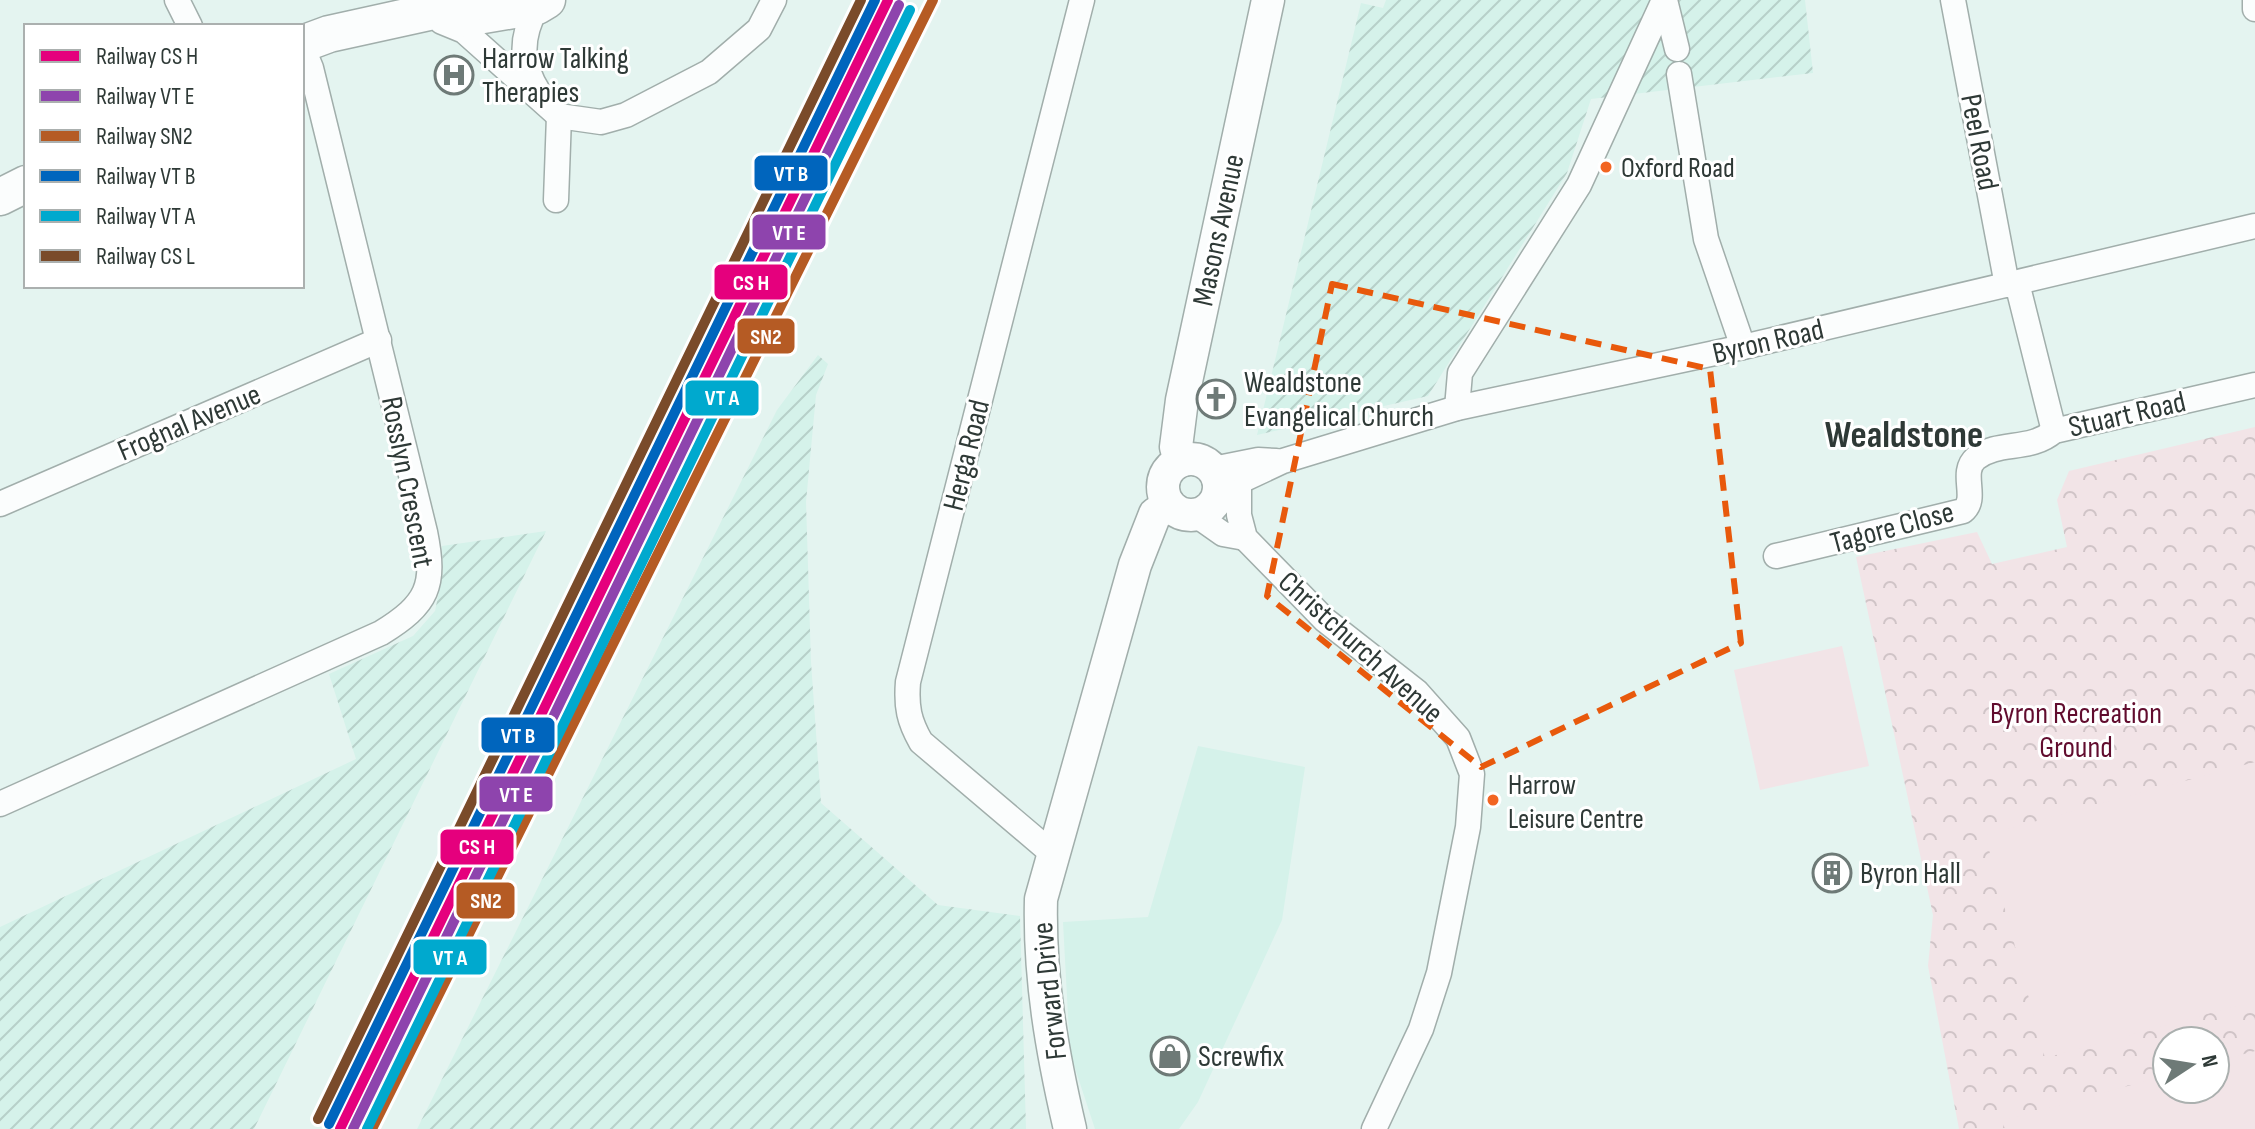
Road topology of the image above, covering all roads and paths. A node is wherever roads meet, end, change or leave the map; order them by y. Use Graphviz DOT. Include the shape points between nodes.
graph roads {
  1 [pos="177,0"];
  2 [pos="484,0"];
  3 [pos="774,0"];
  4 [pos="1082,0"];
  5 [pos="1268,0"];
  6 [pos="1664,0"];
  7 [pos="1953,0"];
  8 [pos="2255,0"];
  9 [pos="542,3"];
  10 [pos="2255,9"];
  11 [pos="406,19"];
  12 [pos="442,22"];
  13 [pos="189,24"];
  14 [pos="304,44"];
  15 [pos="1677,49"];
  16 [pos="304,50"];
  17 [pos="1679,74"];
  18 [pos="541,96"];
  19 [pos="559,116"];
  20 [pos="24,185"];
  21 [pos="0,197"];
  22 [pos="556,200"];
  23 [pos="2255,226"];
  24 [pos="2012,284"];
  25 [pos="379,340"];
  26 [pos="1743,347"];
  27 [pos="2255,385"];
  28 [pos="1457,408"];
  29 [pos="2054,431"];
  30 [pos="1180,461"];
  31 [pos="1224,481"];
  32 [pos="0,504"];
  33 [pos="1182,510"];
  34 [pos="1245,538"];
  35 [pos="1776,556"];
  36 [pos="0,804"];
  37 [pos="1053,854"];
  38 [pos="1070,1129"];
  39 [pos="1374,1129"];
  1 -- 13 [label="street"];
  2 -- 11 [label="main road"];
  3 -- 19 [label="street" via="759,29 736,52 680,88 601,122"];
  4 -- 37 [label="street, Herga Road" via="908,682 907,703 921,742"];
  5 -- 30 [label="street, Masons Avenue" via="1182,400 1176,447"];
  6 -- 15 [label="street"];
  6 -- 28 [label="street" via="1579,185 1460,373"];
  7 -- 24 [label="street, Peel Road"];
  8 -- 10 [label="street"];
  9 -- 12 [label="main road"];
  9 -- 18 [label="street" via="527,26 524,58"];
  11 -- 12 [label="main road"];
  11 -- 14 [label="main road"];
  12 -- 18 [label="street" via="464,31"];
  16 -- 25 [label="street, Rosslyn Crescent"];
  17 -- 26 [label="street" via="1706,239"];
  18 -- 19 [label="street"];
  19 -- 22 [label="street"];
  20 -- 21 [label="main road"];
  23 -- 24 [label="street, Byron Road"];
  24 -- 26 [label="street, Byron Road"];
  24 -- 29 [label="street, Stuart Road"];
  25 -- 32 [label="street, Frognal Avenue"];
  25 -- 36 [label="street, Rosslyn Crescent" via="430,564 428,585 413,613 381,633"];
  26 -- 28 [label="street, Byron Road"];
  27 -- 29 [label="street, Stuart Road"];
  28 -- 31 [label="street, Byron Road" via="1283,461 1258,460"];
  29 -- 35 [label="street, Tagore Close" via="2041,443 1987,452 1973,461 1967,479 1970,499 1963,511"];
  30 -- 31 [label="street" via="1198,460"];
  30 -- 33 [label="street" via="1164,480"];
  31 -- 33 [label="street" via="1212,507"];
  31 -- 34 [label="street"];
  33 -- 34 [label="street, Christchurch Avenue" via="1215,531"];
  33 -- 37 [label="street" via="1155,514 1135,565"];
  34 -- 39 [label="street, Christchurch Avenue" via="1325,620 1417,692 1458,738 1472,774 1469,819 1439,973 1421,1029"];
  37 -- 38 [label="street, Forward Drive" via="1041,899 1040,947 1049,1038"];
}
